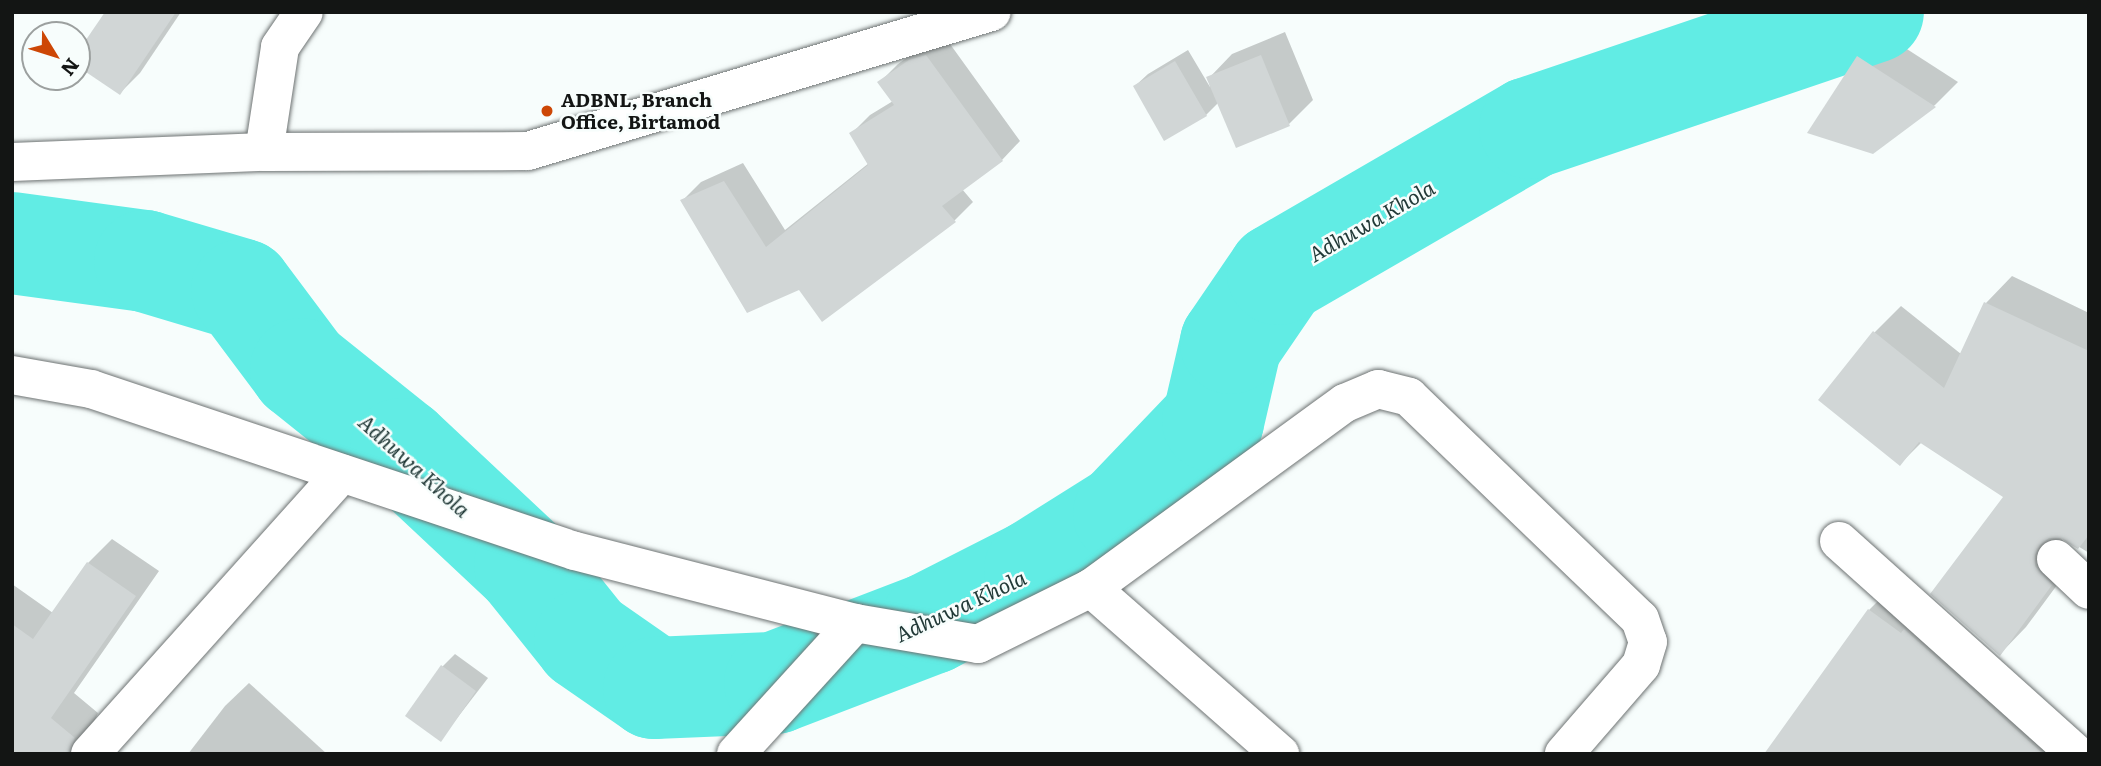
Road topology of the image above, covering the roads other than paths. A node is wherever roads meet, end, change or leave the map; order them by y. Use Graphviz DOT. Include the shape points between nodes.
graph roads {
  1 [pos="304,12"];
  2 [pos="992,12"];
  3 [pos="264,152"];
  4 [pos="12,162"];
  5 [pos="12,375"];
  6 [pos="342,473"];
  7 [pos="1839,541"];
  8 [pos="2056,559"];
  9 [pos="1091,588"];
  10 [pos="2089,590"];
  11 [pos="855,623"];
  12 [pos="90,754"];
  13 [pos="736,754"];
  14 [pos="1280,754"];
  15 [pos="1564,754"];
  16 [pos="2076,754"];
  1 -- 3 [label="street" via="280,47"];
  2 -- 3 [label="street" via="528,151"];
  3 -- 4 [label="street"];
  5 -- 6 [label="street" via="91,389"];
  6 -- 11 [label="street" via="575,551"];
  6 -- 12 [label="street"];
  7 -- 16 [label="street"];
  8 -- 10 [label="street"];
  9 -- 11 [label="street" via="978,644"];
  9 -- 14 [label="street"];
  9 -- 15 [label="street" via="1345,403 1378,389 1409,397 1640,619 1648,642 1641,665"];
  11 -- 13 [label="street"];
}
